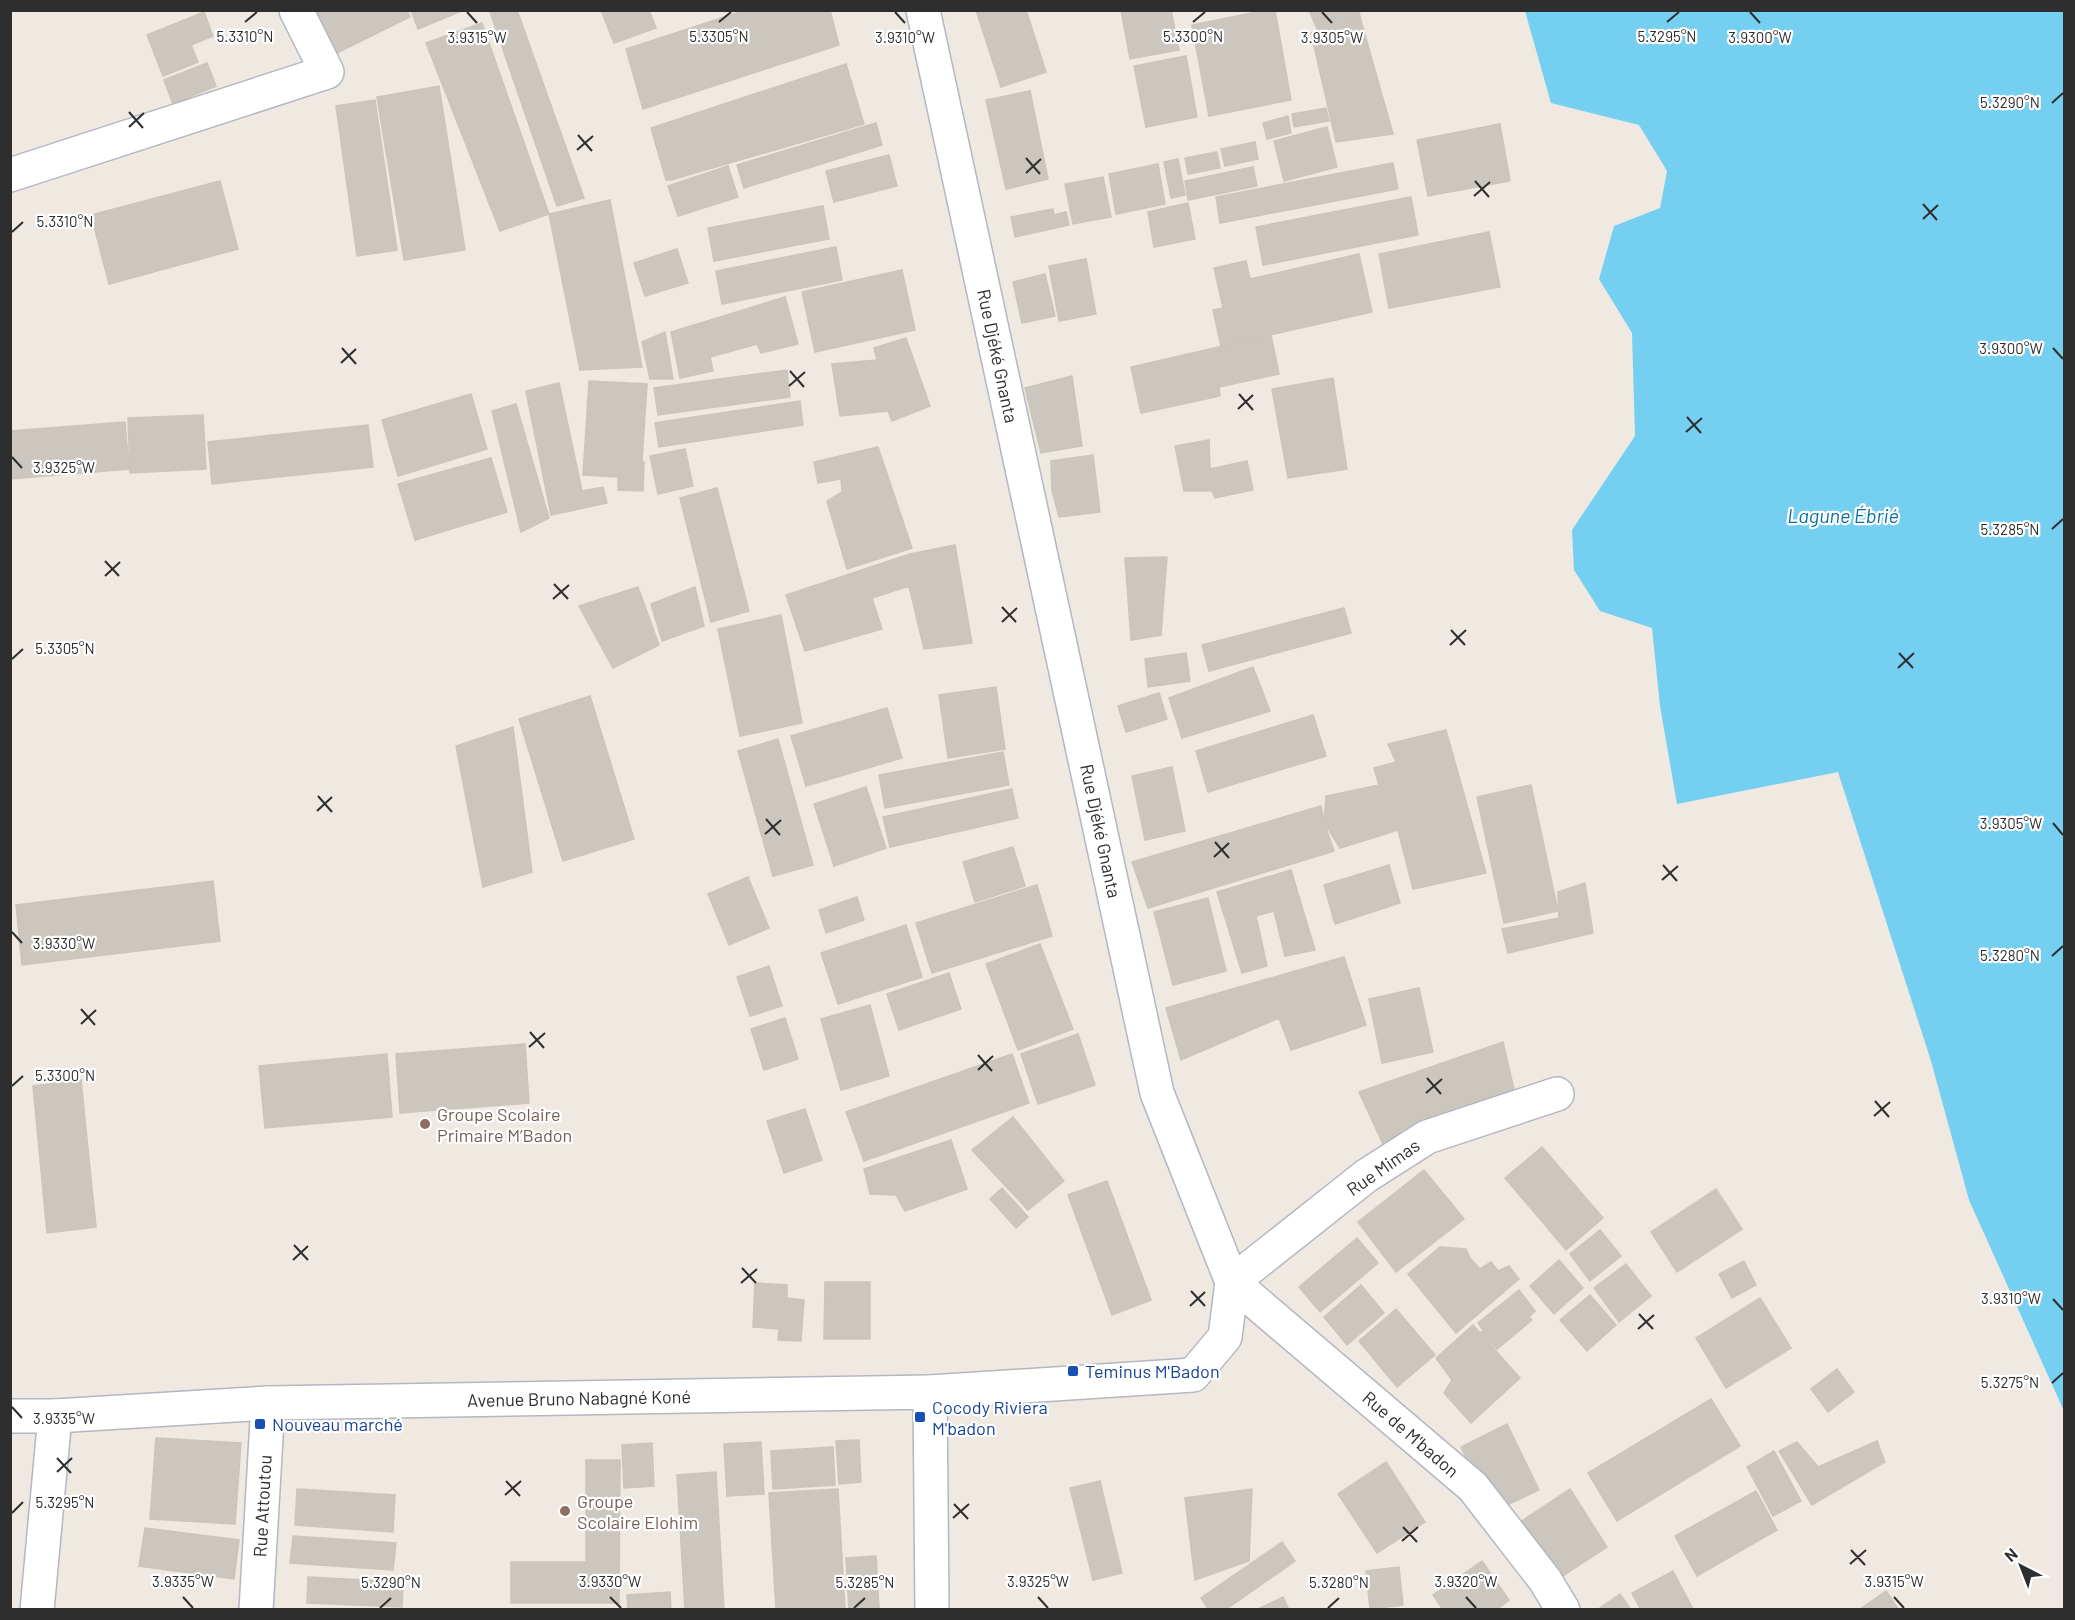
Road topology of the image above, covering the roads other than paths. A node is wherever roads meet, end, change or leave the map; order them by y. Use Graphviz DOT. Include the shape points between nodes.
graph roads {
  1 [pos="296,10"];
  2 [pos="923,10"];
  3 [pos="10,175"];
  4 [pos="1557,1094"];
  5 [pos="1232,1282"];
  6 [pos="930,1392"];
  7 [pos="268,1403"];
  8 [pos="10,1416"];
  9 [pos="55,1416"];
  10 [pos="37,1610"];
  11 [pos="256,1610"];
  12 [pos="932,1610"];
  13 [pos="1563,1610"];
  1 -- 3 [label="street" via="327,72"];
  2 -- 5 [label="street, Rue Djéké Gnanta" via="1157,1093"];
  4 -- 5 [label="street, Rue Mimas" via="1426,1137 1366,1176"];
  5 -- 6 [label="street, Rue Djéké Gnanta" via="1225,1337 1193,1375"];
  5 -- 13 [label="street, Rue de M'badon" via="1473,1487 1545,1580"];
  6 -- 7 [label="street, Avenue Bruno Nabagné Koné"];
  6 -- 12 [label="street"];
  7 -- 9 [label="street, Avenue Bruno Nabagné Koné"];
  7 -- 11 [label="street, Rue Attoutou"];
  8 -- 9 [label="street, Avenue Bruno Nabagné Koné"];
  9 -- 10 [label="street"];
}
